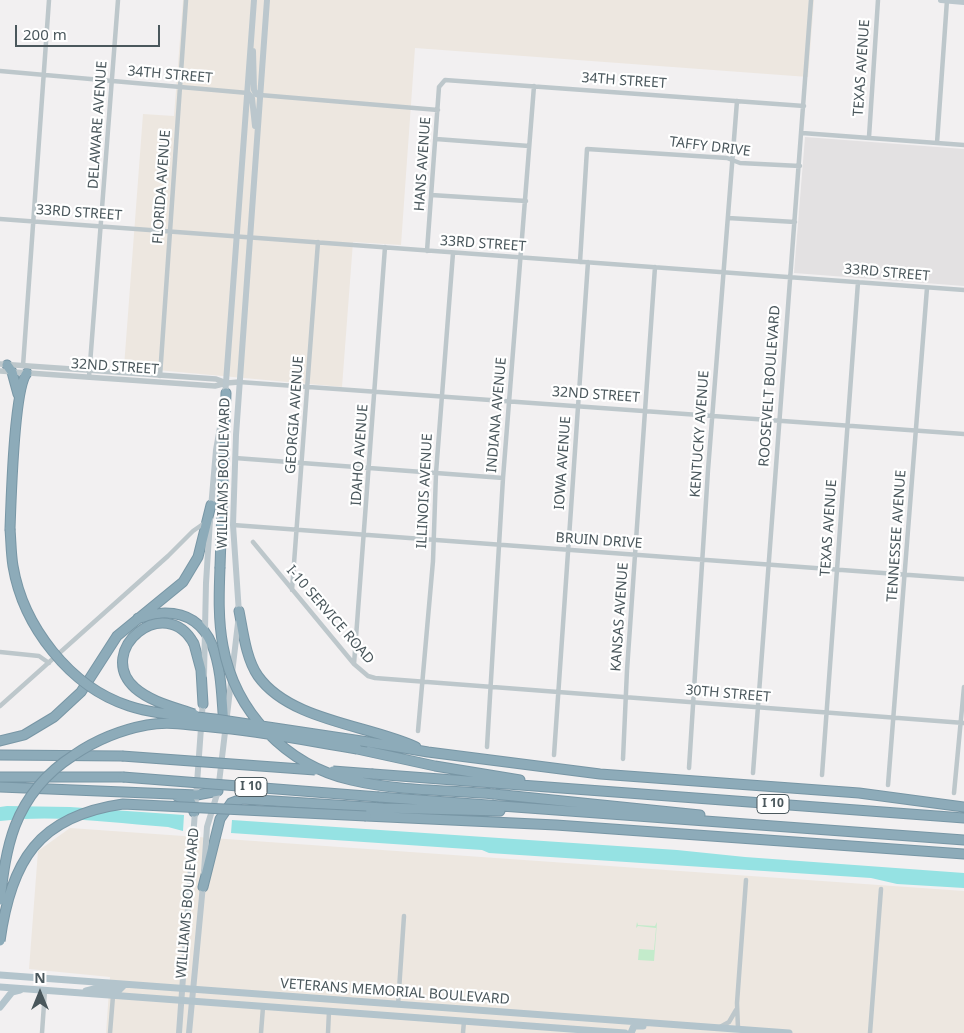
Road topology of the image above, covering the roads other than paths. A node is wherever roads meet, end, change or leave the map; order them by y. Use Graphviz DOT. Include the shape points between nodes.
graph roads {
  1 [pos="49,0"];
  2 [pos="118,0"];
  3 [pos="186,0"];
  4 [pos="254,0"];
  5 [pos="267,0"];
  6 [pos="811,0"];
  7 [pos="878,0"];
  8 [pos="941,0"];
  9 [pos="947,0"];
  10 [pos="963,1"];
  11 [pos="251,40"];
  12 [pos="0,71"];
  13 [pos="44,74"];
  14 [pos="112,81"];
  15 [pos="443,81"];
  16 [pos="534,86"];
  17 [pos="180,87"];
  18 [pos="248,93"];
  19 [pos="260,95"];
  20 [pos="736,101"];
  21 [pos="804,106"];
  22 [pos="438,110"];
  23 [pos="802,133"];
  24 [pos="869,138"];
  25 [pos="436,139"];
  26 [pos="257,140"];
  27 [pos="937,143"];
  28 [pos="964,145"];
  29 [pos="529,146"];
  30 [pos="733,159"];
  31 [pos="800,166"];
  32 [pos="432,195"];
  33 [pos="526,201"];
  34 [pos="728,218"];
  35 [pos="0,219"];
  36 [pos="33,221"];
  37 [pos="795,222"];
  38 [pos="101,226"];
  39 [pos="170,231"];
  40 [pos="238,236"];
  41 [pos="250,237"];
  42 [pos="318,242"];
  43 [pos="385,247"];
  44 [pos="427,250"];
  45 [pos="453,252"];
  46 [pos="521,258"];
  47 [pos="580,262"];
  48 [pos="588,262"];
  49 [pos="655,267"];
  50 [pos="724,272"];
  51 [pos="791,277"];
  52 [pos="858,282"];
  53 [pos="926,288"];
  54 [pos="964,290"];
  55 [pos="5,368"];
  56 [pos="25,369"];
  57 [pos="90,370"];
  58 [pos="146,374"];
  59 [pos="160,376"];
  60 [pos="89,378"];
  61 [pos="145,382"];
  62 [pos="239,382"];
  63 [pos="227,383"];
  64 [pos="308,386"];
  65 [pos="376,391"];
  66 [pos="226,393"];
  67 [pos="442,396"];
  68 [pos="510,401"];
  69 [pos="579,406"];
  70 [pos="18,409"];
  71 [pos="646,411"];
  72 [pos="712,416"];
  73 [pos="780,421"];
  74 [pos="848,426"];
  75 [pos="915,431"];
  76 [pos="964,434"];
  77 [pos="236,458"];
  78 [pos="303,462"];
  79 [pos="370,468"];
  80 [pos="436,473"];
  81 [pos="503,478"];
  82 [pos="211,505"];
  83 [pos="207,522"];
  84 [pos="233,525"];
  85 [pos="298,529"];
  86 [pos="365,534"];
  87 [pos="434,539"];
  88 [pos="253,542"];
  89 [pos="500,544"];
  90 [pos="568,550"];
  91 [pos="636,555"];
  92 [pos="703,559"];
  93 [pos="769,564"];
  94 [pos="838,569"];
  95 [pos="905,574"];
  96 [pos="964,579"];
  97 [pos="292,590"];
  98 [pos="239,611"];
  99 [pos="135,619"];
  100 [pos="205,632"];
  101 [pos="0,652"];
  102 [pos="49,663"];
  103 [pos="354,664"];
  104 [pos="422,683"];
  105 [pos="964,687"];
  106 [pos="491,688"];
  107 [pos="559,693"];
  108 [pos="626,698"];
  109 [pos="694,702"];
  110 [pos="202,704"];
  111 [pos="0,706"];
  112 [pos="759,708"];
  113 [pos="826,713"];
  114 [pos="208,718"];
  115 [pos="894,718"];
  116 [pos="963,723"];
  117 [pos="224,725"];
  118 [pos="418,731"];
  119 [pos="0,741"];
  120 [pos="487,747"];
  121 [pos="428,752"];
  122 [pos="0,755"];
  123 [pos="554,755"];
  124 [pos="623,760"];
  125 [pos="689,768"];
  126 [pos="753,773"];
  127 [pos="822,775"];
  128 [pos="0,777"];
  129 [pos="888,785"];
  130 [pos="0,787"];
  131 [pos="582,790"];
  132 [pos="218,791"];
  133 [pos="165,792"];
  134 [pos="954,793"];
  135 [pos="197,795"];
  136 [pos="964,807"];
  137 [pos="558,810"];
  138 [pos="194,812"];
  139 [pos="964,818"];
  140 [pos="878,833"];
  141 [pos="964,840"];
  142 [pos="964,854"];
  143 [pos="746,880"];
  144 [pos="203,887"];
  145 [pos="881,889"];
  146 [pos="0,900"];
  147 [pos="404,916"];
  148 [pos="0,941"];
  149 [pos="0,974"];
  150 [pos="124,985"];
  151 [pos="0,986"];
  152 [pos="26,988"];
  153 [pos="182,989"];
  154 [pos="45,990"];
  155 [pos="193,990"];
  156 [pos="78,993"];
  157 [pos="112,996"];
  158 [pos="289,997"];
  159 [pos="0,1000"];
  160 [pos="182,1001"];
  161 [pos="192,1002"];
  162 [pos="398,1004"];
  163 [pos="420,1006"];
  164 [pos="0,1007"];
  165 [pos="263,1007"];
  166 [pos="278,1008"];
  167 [pos="736,1008"];
  168 [pos="329,1012"];
  169 [pos="529,1013"];
  170 [pos="581,1018"];
  171 [pos="618,1020"];
  172 [pos="464,1021"];
  173 [pos="489,1023"];
  174 [pos="516,1025"];
  175 [pos="575,1026"];
  176 [pos="690,1026"];
  177 [pos="719,1028"];
  178 [pos="709,1030"];
  179 [pos="735,1031"];
  180 [pos="600,1032"];
  181 [pos="42,1033"];
  182 [pos="110,1033"];
  183 [pos="179,1033"];
  184 [pos="189,1033"];
  185 [pos="261,1033"];
  186 [pos="328,1033"];
  187 [pos="463,1033"];
  188 [pos="625,1033"];
  189 [pos="631,1033"];
  190 [pos="789,1033"];
  191 [pos="870,1033"];
  1 -- 13 [label="street"];
  2 -- 14 [label="street, DELAWARE AVENUE"];
  3 -- 17 [label="street, FLORIDA AVENUE"];
  4 -- 11 [label="main road, WILLIAMS BOULEVARD"];
  5 -- 19 [label="main road, WILLIAMS BOULEVARD"];
  6 -- 21 [label="street, ROOSEVELT BOULEVARD"];
  7 -- 24 [label="street, TEXAS AVENUE"];
  8 -- 9 [label="main road"];
  9 -- 10 [label="main road"];
  9 -- 27 [label="street"];
  11 -- 18 [label="main road, WILLIAMS BOULEVARD"];
  11 -- 19 [label="main road" via="255,62 254,90"];
  12 -- 13 [label="street, 34TH STREET"];
  13 -- 14 [label="street, 34TH STREET"];
  13 -- 36 [label="street"];
  14 -- 17 [label="street, 34TH STREET"];
  14 -- 38 [label="street, DELAWARE AVENUE"];
  15 -- 16 [label="street, 34TH STREET"];
  15 -- 22 [label="street, HANS AVENUE"];
  16 -- 20 [label="street, 34TH STREET"];
  16 -- 29 [label="street, INDIANA AVENUE"];
  17 -- 18 [label="street, 34TH STREET"];
  17 -- 39 [label="street, FLORIDA AVENUE"];
  18 -- 26 [label="main road" via="252,98"];
  18 -- 40 [label="main road, WILLIAMS BOULEVARD"];
  19 -- 22 [label="street"];
  19 -- 26 [label="main road, WILLIAMS BOULEVARD"];
  20 -- 21 [label="street, 34TH STREET"];
  20 -- 30 [label="street, KENTUCKY AVENUE"];
  21 -- 23 [label="street, ROOSEVELT BOULEVARD"];
  22 -- 25 [label="street, HANS AVENUE"];
  23 -- 24 [label="street"];
  23 -- 31 [label="street, ROOSEVELT BOULEVARD"];
  24 -- 27 [label="street"];
  25 -- 29 [label="street"];
  25 -- 32 [label="street, HANS AVENUE"];
  26 -- 41 [label="main road, WILLIAMS BOULEVARD"];
  27 -- 28 [label="street"];
  29 -- 33 [label="street, INDIANA AVENUE"];
  30 -- 31 [label="street, TAFFY DRIVE" via="740,163"];
  30 -- 34 [label="street, KENTUCKY AVENUE"];
  30 -- 47 [label="street, TAFFY DRIVE" via="587,149"];
  31 -- 37 [label="street, ROOSEVELT BOULEVARD"];
  32 -- 33 [label="street"];
  32 -- 44 [label="street, HANS AVENUE"];
  33 -- 46 [label="street, INDIANA AVENUE"];
  34 -- 37 [label="street"];
  34 -- 50 [label="street, KENTUCKY AVENUE"];
  35 -- 36 [label="street, 33RD STREET"];
  36 -- 38 [label="street, 33RD STREET"];
  36 -- 56 [label="street"];
  37 -- 51 [label="street, ROOSEVELT BOULEVARD"];
  38 -- 39 [label="street, 33RD STREET"];
  38 -- 57 [label="street, DELAWARE AVENUE"];
  39 -- 40 [label="street, 33RD STREET"];
  39 -- 59 [label="street, FLORIDA AVENUE"];
  40 -- 41 [label="street, 33RD STREET"];
  40 -- 63 [label="main road, WILLIAMS BOULEVARD"];
  41 -- 42 [label="street, 33RD STREET"];
  41 -- 62 [label="main road, WILLIAMS BOULEVARD"];
  42 -- 43 [label="street, 33RD STREET"];
  42 -- 64 [label="street, GEORGIA AVENUE"];
  43 -- 44 [label="street, 33RD STREET"];
  43 -- 65 [label="street, IDAHO AVENUE"];
  44 -- 45 [label="street, 33RD STREET"];
  45 -- 46 [label="street, 33RD STREET"];
  45 -- 67 [label="street, ILLINOIS AVENUE"];
  46 -- 47 [label="street, 33RD STREET"];
  46 -- 68 [label="street, INDIANA AVENUE"];
  47 -- 48 [label="street, 33RD STREET"];
  48 -- 49 [label="street, 33RD STREET"];
  48 -- 69 [label="street, IOWA AVENUE"];
  49 -- 50 [label="street, 33RD STREET"];
  49 -- 71 [label="street, KANSAS AVENUE"];
  50 -- 51 [label="street, 33RD STREET"];
  50 -- 72 [label="street, KENTUCKY AVENUE"];
  51 -- 52 [label="street, 33RD STREET"];
  51 -- 73 [label="street, ROOSEVELT BOULEVARD"];
  52 -- 53 [label="street, 33RD STREET"];
  52 -- 74 [label="street, TEXAS AVENUE"];
  53 -- 54 [label="street, 33RD STREET"];
  53 -- 75 [label="street, TENNESSEE AVENUE"];
  55 -- 56 [label="street, 32ND STREET"];
  55 -- 70 [label="highway" via="18,392"];
  56 -- 57 [label="street, 32ND STREET"];
  56 -- 60 [label="street, 32ND STREET"];
  56 -- 70 [label="highway"];
  57 -- 58 [label="street, 32ND STREET"];
  57 -- 60 [label="street, DELAWARE AVENUE"];
  58 -- 59 [label="street, 32ND STREET"];
  58 -- 61 [label="street"];
  59 -- 63 [label="street, 32ND STREET" via="216,379"];
  60 -- 61 [label="street, 32ND STREET"];
  61 -- 63 [label="street, 32ND STREET" via="215,386"];
  62 -- 63 [label="street, 32ND STREET"];
  62 -- 64 [label="street, 32ND STREET"];
  62 -- 77 [label="main road, WILLIAMS BOULEVARD"];
  63 -- 66 [label="main road, WILLIAMS BOULEVARD"];
  64 -- 65 [label="street, 32ND STREET"];
  64 -- 78 [label="street, GEORGIA AVENUE"];
  65 -- 67 [label="street, 32ND STREET"];
  65 -- 79 [label="street, IDAHO AVENUE"];
  66 -- 82 [label="main road, WILLIAMS BOULEVARD"];
  66 -- 140 [label="highway, bridge" via="219,602 228,665 247,707 277,742 314,768 375,785"];
  67 -- 68 [label="street, 32ND STREET"];
  67 -- 80 [label="street, ILLINOIS AVENUE"];
  68 -- 69 [label="street, 32ND STREET"];
  68 -- 81 [label="street, INDIANA AVENUE"];
  69 -- 71 [label="street, 32ND STREET"];
  69 -- 90 [label="street, IOWA AVENUE"];
  70 -- 114 [label="highway, bridge" via="10,529 13,566 28,612 45,642 65,665 103,694 128,706 164,715"];
  71 -- 72 [label="street, 32ND STREET"];
  71 -- 91 [label="street, KANSAS AVENUE"];
  72 -- 73 [label="street, 32ND STREET"];
  72 -- 92 [label="street, KENTUCKY AVENUE"];
  73 -- 74 [label="street, 32ND STREET"];
  73 -- 93 [label="street, ROOSEVELT BOULEVARD"];
  74 -- 75 [label="street, 32ND STREET"];
  74 -- 94 [label="street, TEXAS AVENUE"];
  75 -- 76 [label="street, 32ND STREET"];
  75 -- 95 [label="street, TENNESSEE AVENUE"];
  77 -- 78 [label="street"];
  77 -- 84 [label="main road, WILLIAMS BOULEVARD"];
  78 -- 79 [label="street"];
  78 -- 85 [label="street, GEORGIA AVENUE"];
  79 -- 80 [label="street"];
  79 -- 86 [label="street, IDAHO AVENUE"];
  80 -- 81 [label="street"];
  80 -- 87 [label="street, ILLINOIS AVENUE"];
  81 -- 89 [label="street, INDIANA AVENUE"];
  82 -- 83 [label="highway"];
  82 -- 100 [label="main road, WILLIAMS BOULEVARD"];
  83 -- 99 [label="highway" via="198,558 189,575"];
  83 -- 102 [label="street" via="193,531"];
  84 -- 85 [label="street, BRUIN DRIVE"];
  84 -- 98 [label="main road, WILLIAMS BOULEVARD"];
  85 -- 86 [label="street, BRUIN DRIVE"];
  85 -- 97 [label="street, GEORGIA AVENUE"];
  86 -- 87 [label="street, BRUIN DRIVE"];
  86 -- 103 [label="street, IDAHO AVENUE"];
  87 -- 89 [label="street, BRUIN DRIVE"];
  87 -- 104 [label="street, ILLINOIS AVENUE"];
  88 -- 97 [label="street, I-10 SERVICE ROAD"];
  89 -- 90 [label="street, BRUIN DRIVE"];
  89 -- 106 [label="street, INDIANA AVENUE"];
  90 -- 91 [label="street, BRUIN DRIVE"];
  90 -- 107 [label="street, IOWA AVENUE"];
  91 -- 92 [label="street, BRUIN DRIVE"];
  91 -- 108 [label="street, KANSAS AVENUE"];
  92 -- 93 [label="street, BRUIN DRIVE"];
  92 -- 109 [label="street, KENTUCKY AVENUE"];
  93 -- 94 [label="street, BRUIN DRIVE"];
  93 -- 112 [label="street, ROOSEVELT BOULEVARD"];
  94 -- 95 [label="street, BRUIN DRIVE"];
  94 -- 113 [label="street, TEXAS AVENUE"];
  95 -- 96 [label="street, BRUIN DRIVE"];
  95 -- 115 [label="street, TENNESSEE AVENUE"];
  97 -- 103 [label="street, I-10 SERVICE ROAD"];
  98 -- 117 [label="main road, WILLIAMS BOULEVARD" via="235,664"];
  98 -- 121 [label="highway" via="252,663 258,676 274,692 298,707 379,732"];
  99 -- 100 [label="highway" via="174,614 190,618"];
  99 -- 119 [label="highway" via="117,636 81,692 54,717 24,735"];
  100 -- 110 [label="main road, WILLIAMS BOULEVARD"];
  100 -- 117 [label="highway" via="217,654"];
  101 -- 102 [label="street" via="39,656"];
  102 -- 111 [label="street"];
  103 -- 104 [label="street, I-10 SERVICE ROAD" via="375,678"];
  104 -- 106 [label="street, I-10 SERVICE ROAD"];
  104 -- 118 [label="street, ILLINOIS AVENUE"];
  105 -- 116 [label="street"];
  106 -- 107 [label="street, 30TH STREET"];
  106 -- 120 [label="street, INDIANA AVENUE"];
  107 -- 108 [label="street, 30TH STREET"];
  107 -- 123 [label="street, IOWA AVENUE"];
  108 -- 109 [label="street, 30TH STREET"];
  108 -- 124 [label="street, KANSAS AVENUE"];
  109 -- 112 [label="street, 30TH STREET"];
  109 -- 125 [label="street, KENTUCKY AVENUE"];
  110 -- 114 [label="highway, bridge" via="201,670 194,644 180,628 151,625 128,641 124,652 125,670 133,686 155,701"];
  110 -- 135 [label="main road, WILLIAMS BOULEVARD"];
  112 -- 113 [label="street, 30TH STREET"];
  112 -- 126 [label="street, ROOSEVELT BOULEVARD"];
  113 -- 115 [label="street, 30TH STREET"];
  113 -- 127 [label="street, TEXAS AVENUE"];
  114 -- 121 [label="highway, bridge"];
  115 -- 116 [label="street, 30TH STREET"];
  115 -- 129 [label="street, TENNESSEE AVENUE"];
  116 -- 134 [label="street"];
  117 -- 132 [label="main road, WILLIAMS BOULEVARD"];
  121 -- 136 [label="highway" via="600,774 858,793"];
  122 -- 131 [label="highway, I 10, bridge" via="122,756"];
  128 -- 137 [label="highway, I 10, bridge" via="123,777"];
  130 -- 133 [label="highway"];
  131 -- 139 [label="highway, I 10"];
  131 -- 146 [label="highway, bridge" via="435,766 251,730 173,723 148,725 103,738 66,760 39,782 15,826 6,854"];
  132 -- 135 [label="highway"];
  132 -- 144 [label="main road, WILLIAMS BOULEVARD" via="207,827"];
  133 -- 135 [label="highway"];
  133 -- 138 [label="highway" via="186,799"];
  135 -- 138 [label="main road, WILLIAMS BOULEVARD"];
  137 -- 140 [label="highway, I 10"];
  137 -- 144 [label="highway" via="383,808 242,799 231,803 220,819"];
  138 -- 153 [label="main road, WILLIAMS BOULEVARD"];
  140 -- 141 [label="highway, I 10"];
  142 -- 148 [label="highway, bridge" via="556,825 122,804 78,814 38,842 20,865 8,893"];
  143 -- 167 [label="street"];
  144 -- 155 [label="main road, WILLIAMS BOULEVARD"];
  145 -- 191 [label="street"];
  147 -- 162 [label="street"];
  149 -- 150 [label="main road, VETERANS MEMORIAL BOULEVARD"];
  150 -- 153 [label="main road, VETERANS MEMORIAL BOULEVARD"];
  150 -- 156 [label="main road" via="119,990 98,988"];
  151 -- 152 [label="main road, VETERANS MEMORIAL BOULEVARD"];
  152 -- 154 [label="main road, VETERANS MEMORIAL BOULEVARD"];
  152 -- 164 [label="main road" via="12,992"];
  153 -- 155 [label="main road, VETERANS MEMORIAL BOULEVARD"];
  153 -- 160 [label="main road, WILLIAMS BOULEVARD"];
  154 -- 156 [label="main road, VETERANS MEMORIAL BOULEVARD"];
  154 -- 181 [label="street"];
  155 -- 158 [label="main road, VETERANS MEMORIAL BOULEVARD"];
  155 -- 161 [label="main road, WILLIAMS BOULEVARD"];
  156 -- 157 [label="main road, VETERANS MEMORIAL BOULEVARD"];
  157 -- 160 [label="main road, VETERANS MEMORIAL BOULEVARD"];
  157 -- 182 [label="street"];
  158 -- 162 [label="main road, VETERANS MEMORIAL BOULEVARD"];
  158 -- 166 [label="main road" via="280,1002"];
  159 -- 164 [label="main road"];
  160 -- 161 [label="main road, VETERANS MEMORIAL BOULEVARD"];
  160 -- 183 [label="main road, WILLIAMS BOULEVARD"];
  161 -- 165 [label="main road, VETERANS MEMORIAL BOULEVARD"];
  161 -- 184 [label="main road, WILLIAMS BOULEVARD"];
  162 -- 163 [label="main road, VETERANS MEMORIAL BOULEVARD"];
  163 -- 168 [label="main road" via="415,1014 351,1009"];
  163 -- 169 [label="main road, VETERANS MEMORIAL BOULEVARD"];
  165 -- 166 [label="main road, VETERANS MEMORIAL BOULEVARD"];
  165 -- 185 [label="street"];
  166 -- 168 [label="main road, VETERANS MEMORIAL BOULEVARD"];
  167 -- 177 [label="street" via="731,1020"];
  167 -- 179 [label="street"];
  168 -- 172 [label="main road, VETERANS MEMORIAL BOULEVARD"];
  168 -- 186 [label="street"];
  169 -- 170 [label="main road, VETERANS MEMORIAL BOULEVARD"];
  169 -- 173 [label="main road" via="524,1017 491,1016"];
  170 -- 171 [label="main road, VETERANS MEMORIAL BOULEVARD"];
  170 -- 175 [label="main road"];
  171 -- 175 [label="main road" via="617,1025 611,1028"];
  171 -- 176 [label="main road, VETERANS MEMORIAL BOULEVARD"];
  172 -- 173 [label="main road, VETERANS MEMORIAL BOULEVARD"];
  172 -- 187 [label="street"];
  173 -- 174 [label="main road, VETERANS MEMORIAL BOULEVARD"];
  174 -- 175 [label="main road" via="527,1022"];
  174 -- 180 [label="main road, VETERANS MEMORIAL BOULEVARD"];
  176 -- 178 [label="main road, VETERANS MEMORIAL BOULEVARD"];
  176 -- 189 [label="main road" via="683,1029 637,1025"];
  177 -- 178 [label="main road, VETERANS MEMORIAL BOULEVARD"];
  177 -- 179 [label="main road, VETERANS MEMORIAL BOULEVARD"];
  179 -- 190 [label="main road, VETERANS MEMORIAL BOULEVARD"];
  180 -- 188 [label="main road, VETERANS MEMORIAL BOULEVARD"];
}
